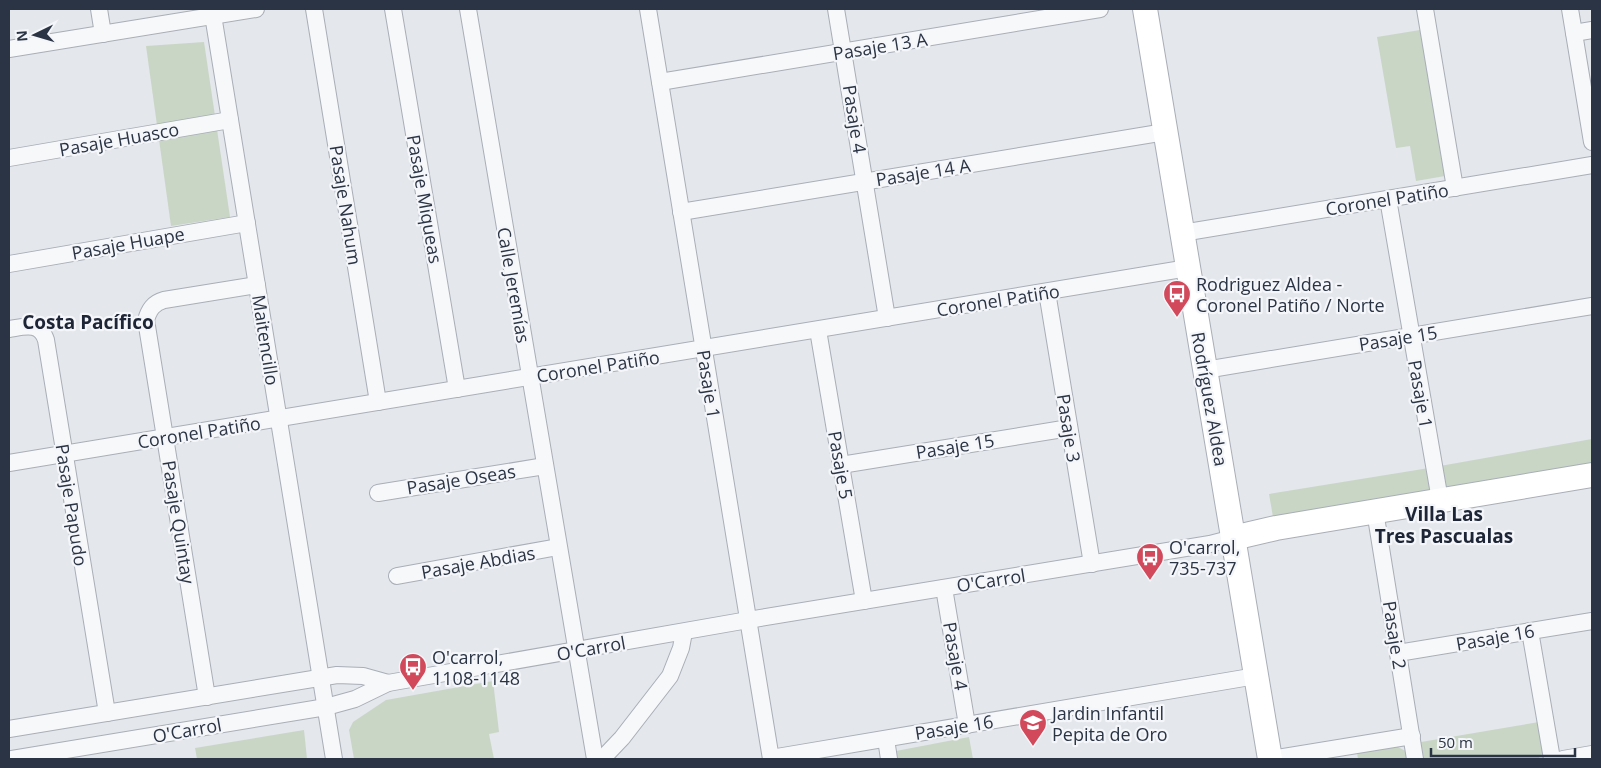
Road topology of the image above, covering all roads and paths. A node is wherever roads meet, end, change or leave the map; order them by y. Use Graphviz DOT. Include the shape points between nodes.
graph roads {
  1 [pos="99,9"];
  2 [pos="256,9"];
  3 [pos="314,9"];
  4 [pos="393,9"];
  5 [pos="468,9"];
  6 [pos="648,9"];
  7 [pos="836,9"];
  8 [pos="1100,9"];
  9 [pos="1145,9"];
  10 [pos="1424,9"];
  11 [pos="1570,9"];
  12 [pos="213,12"];
  13 [pos="1592,30"];
  14 [pos="1574,33"];
  15 [pos="103,34"];
  16 [pos="9,50"];
  17 [pos="843,52"];
  18 [pos="660,82"];
  19 [pos="230,120"];
  20 [pos="1165,132"];
  21 [pos="1592,142"];
  22 [pos="9,158"];
  23 [pos="1592,165"];
  24 [pos="865,182"];
  25 [pos="1455,188"];
  26 [pos="1388,199"];
  27 [pos="681,212"];
  28 [pos="247,223"];
  29 [pos="1182,233"];
  30 [pos="9,264"];
  31 [pos="1188,268"];
  32 [pos="257,285"];
  33 [pos="1047,292"];
  34 [pos="1592,306"];
  35 [pos="888,318"];
  36 [pos="9,329"];
  37 [pos="818,330"];
  38 [pos="1411,336"];
  39 [pos="704,348"];
  40 [pos="1205,370"];
  41 [pos="530,377"];
  42 [pos="457,389"];
  43 [pos="378,402"];
  44 [pos="279,419"];
  45 [pos="1069,428"];
  46 [pos="165,438"];
  47 [pos="64,454"];
  48 [pos="9,464"];
  49 [pos="841,465"];
  50 [pos="545,466"];
  51 [pos="1592,475"];
  52 [pos="378,493"];
  53 [pos="1440,500"];
  54 [pos="1375,511"];
  55 [pos="1232,538"];
  56 [pos="558,547"];
  57 [pos="1092,564"];
  58 [pos="397,576"];
  59 [pos="944,588"];
  60 [pos="864,601"];
  61 [pos="748,620"];
  62 [pos="1592,620"];
  63 [pos="1530,631"];
  64 [pos="684,632"];
  65 [pos="576,651"];
  66 [pos="1398,654"];
  67 [pos="1256,676"];
  68 [pos="321,678"];
  69 [pos="388,683"];
  70 [pos="207,696"];
  71 [pos="326,707"];
  72 [pos="106,713"];
  73 [pos="967,725"];
  74 [pos="9,729"];
  75 [pos="1412,736"];
  76 [pos="886,739"];
  77 [pos="1592,754"];
  78 [pos="12,759"];
  79 [pos="334,759"];
  80 [pos="595,759"];
  81 [pos="602,759"];
  82 [pos="771,759"];
  83 [pos="889,759"];
  84 [pos="1271,759"];
  85 [pos="1415,759"];
  86 [pos="1552,759"];
  87 [pos="1563,759"];
  1 -- 15 [label="street"];
  2 -- 12 [label="street"];
  3 -- 43 [label="street, Pasaje Nahum"];
  4 -- 42 [label="street, Pasaje Miqueas"];
  5 -- 41 [label="street, Calle Jeremías"];
  6 -- 18 [label="street, Pasaje 1"];
  7 -- 17 [label="street, Pasaje 4"];
  8 -- 17 [label="street, Pasaje 13 A"];
  9 -- 20 [label="main road, Rodríguez Aldea"];
  10 -- 25 [label="street"];
  11 -- 14 [label="street"];
  12 -- 15 [label="street"];
  12 -- 19 [label="street, Maitencillo"];
  13 -- 14 [label="street"];
  14 -- 21 [label="street"];
  15 -- 16 [label="street"];
  17 -- 18 [label="street, Pasaje 13 A"];
  17 -- 24 [label="street, Pasaje 4"];
  18 -- 27 [label="street, Pasaje 1"];
  19 -- 22 [label="street, Pasaje Huasco"];
  19 -- 28 [label="street, Maitencillo"];
  20 -- 24 [label="street, Pasaje 14 A"];
  20 -- 29 [label="main road, Rodríguez Aldea"];
  23 -- 25 [label="street, Coronel Patiño"];
  24 -- 27 [label="street, Pasaje 14 A"];
  24 -- 35 [label="street, Pasaje 4"];
  25 -- 26 [label="street, Coronel Patiño"];
  26 -- 29 [label="street, Coronel Patiño"];
  26 -- 38 [label="street, Pasaje 1"];
  27 -- 39 [label="street, Pasaje 1"];
  28 -- 30 [label="street, Pasaje Huape"];
  28 -- 32 [label="street, Maitencillo"];
  29 -- 31 [label="main road, Rodríguez Aldea"];
  31 -- 33 [label="street, Coronel Patiño"];
  31 -- 40 [label="main road, Rodríguez Aldea"];
  32 -- 44 [label="street, Maitencillo"];
  32 -- 46 [label="street, Pasaje Quintay" via="164,300 150,309 146,320"];
  33 -- 35 [label="street, Coronel Patiño"];
  33 -- 45 [label="street, Pasaje 3"];
  34 -- 38 [label="street, Pasaje 15"];
  35 -- 37 [label="street, Coronel Patiño"];
  36 -- 47 [label="street, Pasaje Papudo" via="30,326 44,335"];
  37 -- 39 [label="street, Coronel Patiño"];
  37 -- 49 [label="street, Pasaje 5"];
  38 -- 40 [label="street, Pasaje 15"];
  38 -- 53 [label="street, Pasaje 1"];
  39 -- 41 [label="street, Coronel Patiño"];
  39 -- 61 [label="street, Pasaje 1"];
  40 -- 55 [label="main road, Rodríguez Aldea"];
  41 -- 42 [label="street, Coronel Patiño"];
  41 -- 50 [label="street, Calle Jeremías"];
  42 -- 43 [label="street, Coronel Patiño"];
  43 -- 44 [label="street, Coronel Patiño"];
  44 -- 46 [label="street, Coronel Patiño"];
  44 -- 68 [label="street, Maitencillo"];
  45 -- 49 [label="street, Pasaje 15"];
  45 -- 57 [label="street, Pasaje 3"];
  46 -- 47 [label="street, Coronel Patiño"];
  46 -- 70 [label="street, Pasaje Quintay"];
  47 -- 48 [label="street, Coronel Patiño"];
  47 -- 72 [label="street, Pasaje Papudo"];
  49 -- 60 [label="street, Pasaje 5"];
  50 -- 52 [label="street, Pasaje Oseas"];
  50 -- 56 [label="street, Calle Jeremías"];
  51 -- 53 [label="main road, O'Carrol"];
  53 -- 54 [label="main road, O'Carrol"];
  54 -- 55 [label="main road, O'Carrol"];
  54 -- 66 [label="street, Pasaje 2"];
  55 -- 57 [label="street, O'Carrol"];
  55 -- 67 [label="main road, Rodríguez Aldea"];
  56 -- 58 [label="street, Pasaje Abdias"];
  56 -- 65 [label="street, Calle Jeremías"];
  57 -- 59 [label="street, O'Carrol"];
  59 -- 60 [label="street, O'Carrol"];
  59 -- 73 [label="street, Pasaje 4"];
  60 -- 61 [label="street, O'Carrol"];
  61 -- 64 [label="street, O'Carrol"];
  61 -- 82 [label="street, Pasaje 1"];
  62 -- 63 [label="street, Pasaje 16"];
  63 -- 66 [label="street, Pasaje 16"];
  63 -- 86 [label="street"];
  64 -- 65 [label="street, O'Carrol"];
  64 -- 81 [label="street" via="670,676"];
  65 -- 69 [label="street, O'Carrol"];
  65 -- 80 [label="street, Calle Jeremías"];
  66 -- 75 [label="street, Pasaje 2"];
  67 -- 73 [label="street, Pasaje 16"];
  67 -- 84 [label="main road, Rodríguez Aldea"];
  68 -- 69 [label="street, O'Carrol" via="357,676"];
  68 -- 70 [label="street, O'Carrol"];
  68 -- 71 [label="street, Maitencillo"];
  69 -- 71 [label="street, O'Carrol" via="355,699"];
  70 -- 72 [label="street, O'Carrol"];
  71 -- 78 [label="street, O'Carrol"];
  71 -- 79 [label="street, Maitencillo"];
  72 -- 74 [label="street, O'Carrol"];
  73 -- 76 [label="street, Pasaje 16"];
  75 -- 84 [label="street"];
  75 -- 85 [label="street, Pasaje 2"];
  76 -- 82 [label="street, Pasaje 16"];
  76 -- 83 [label="street"];
  77 -- 87 [label="street"];
}
